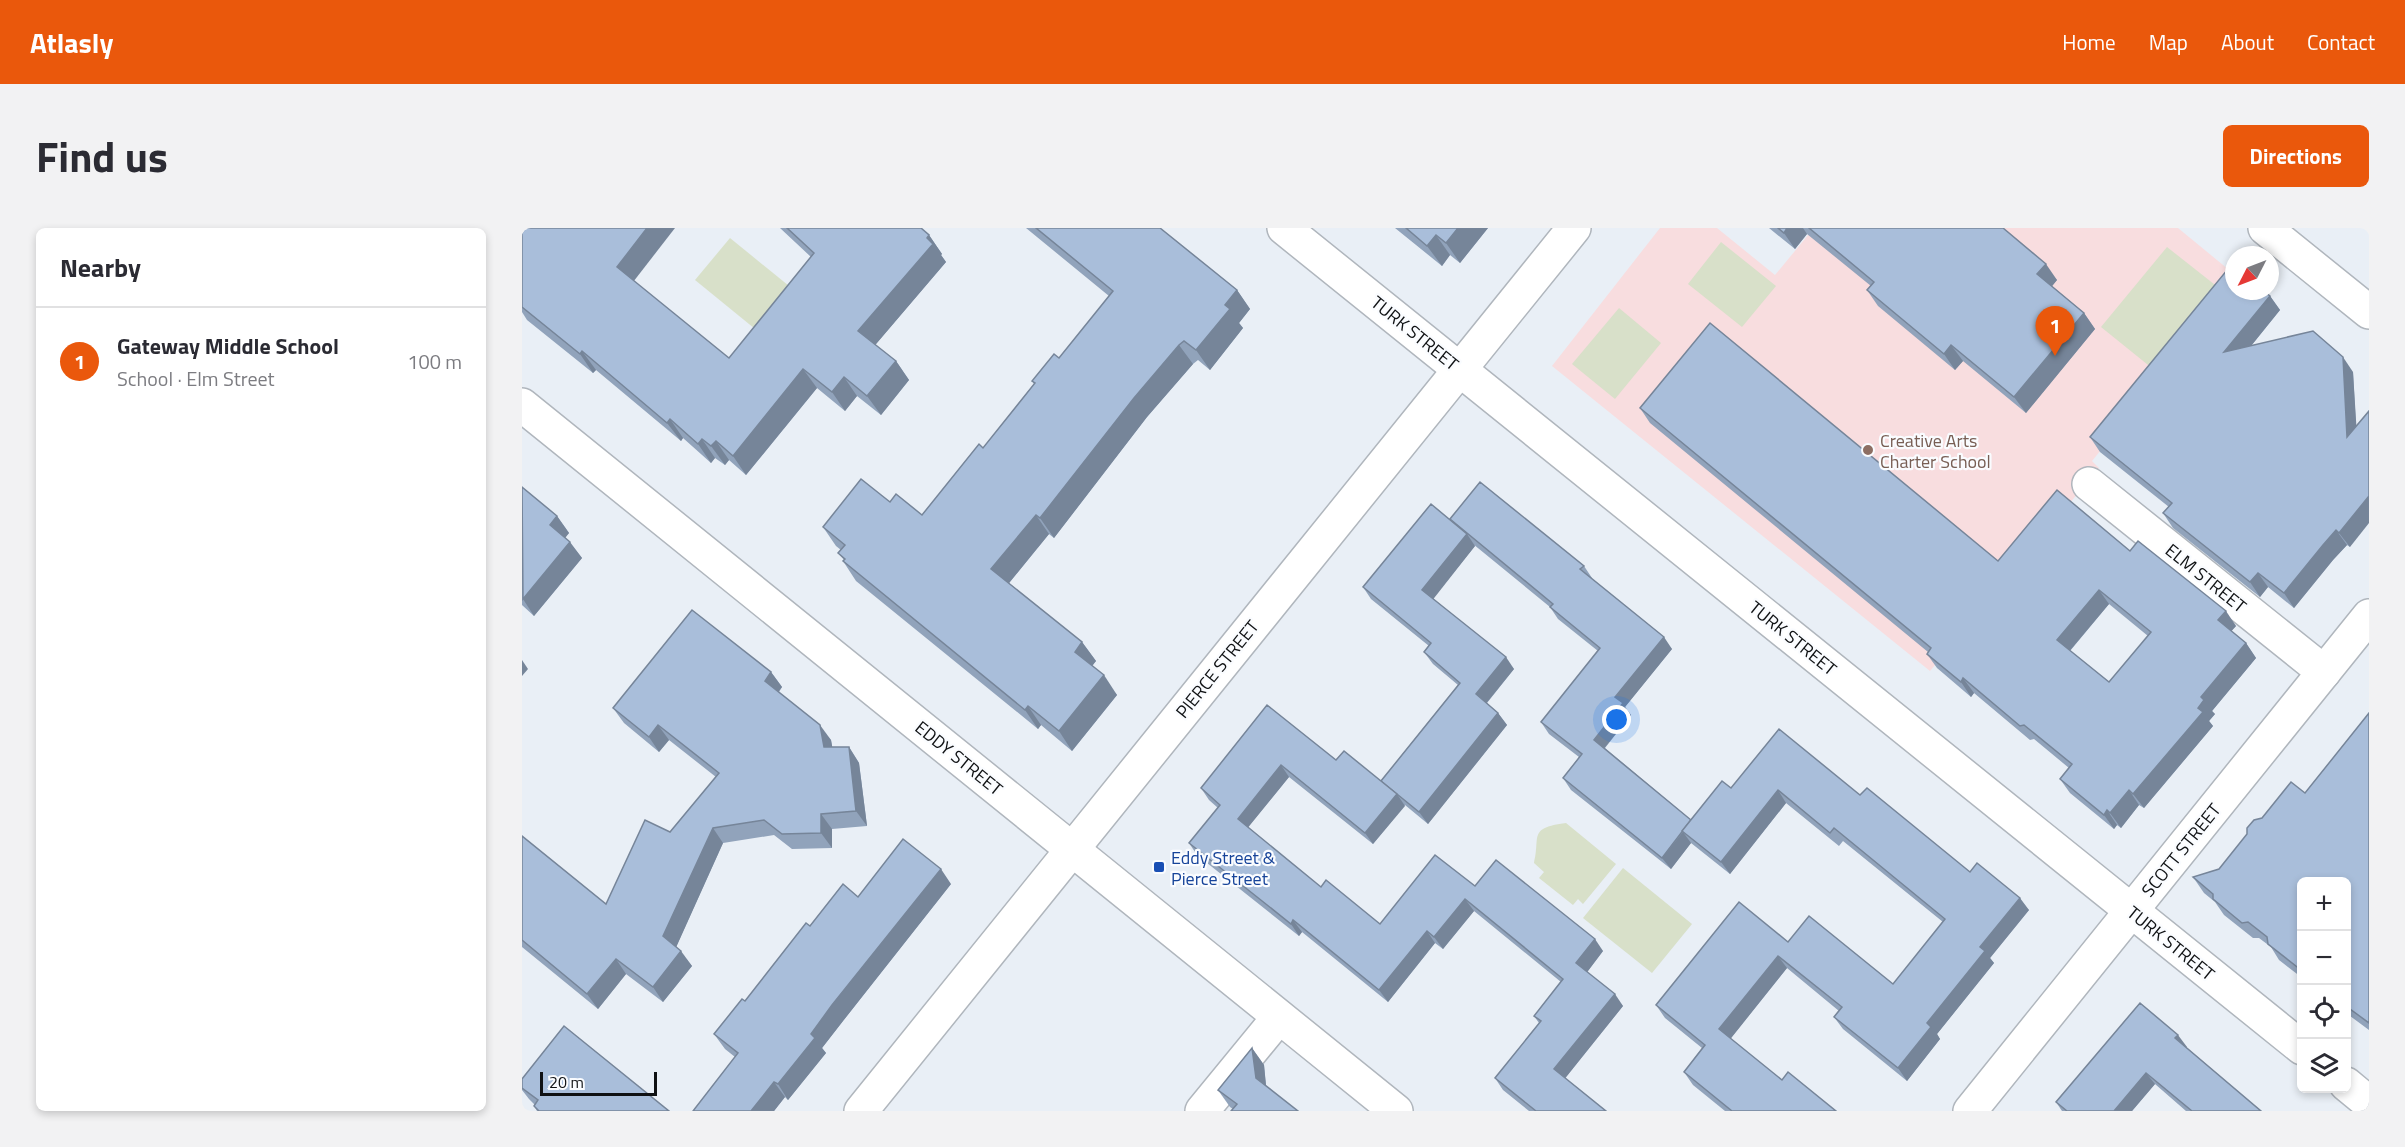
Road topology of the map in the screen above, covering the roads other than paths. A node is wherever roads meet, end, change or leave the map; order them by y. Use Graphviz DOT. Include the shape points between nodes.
graph roads {
  1 [pos="1284,228"];
  2 [pos="1574,228"];
  3 [pos="2265,228"];
  4 [pos="2369,312"];
  5 [pos="1460,369"];
  6 [pos="522,405"];
  7 [pos="2089,484"];
  8 [pos="2369,616"];
  9 [pos="2324,672"];
  10 [pos="1072,850"];
  11 [pos="2131,911"];
  12 [pos="1279,1017"];
  13 [pos="2297,1045"];
  14 [pos="2351,1088"];
  15 [pos="2369,1103"];
  16 [pos="861,1111"];
  17 [pos="1202,1111"];
  18 [pos="1395,1111"];
  19 [pos="1970,1111"];
  1 -- 5 [label="street, TURK STREET"];
  2 -- 5 [label="street, PIERCE STREET"];
  3 -- 4 [label="street"];
  5 -- 10 [label="street, PIERCE STREET"];
  5 -- 11 [label="street, TURK STREET"];
  6 -- 10 [label="street, EDDY STREET"];
  7 -- 9 [label="street, ELM STREET"];
  8 -- 9 [label="street, SCOTT STREET"];
  9 -- 11 [label="street, SCOTT STREET"];
  10 -- 12 [label="street, EDDY STREET"];
  10 -- 16 [label="street, PIERCE STREET"];
  11 -- 13 [label="street, TURK STREET"];
  11 -- 19 [label="street, SCOTT STREET"];
  12 -- 17 [label="street"];
  12 -- 18 [label="street, EDDY STREET"];
  14 -- 15 [label="street"];
}
